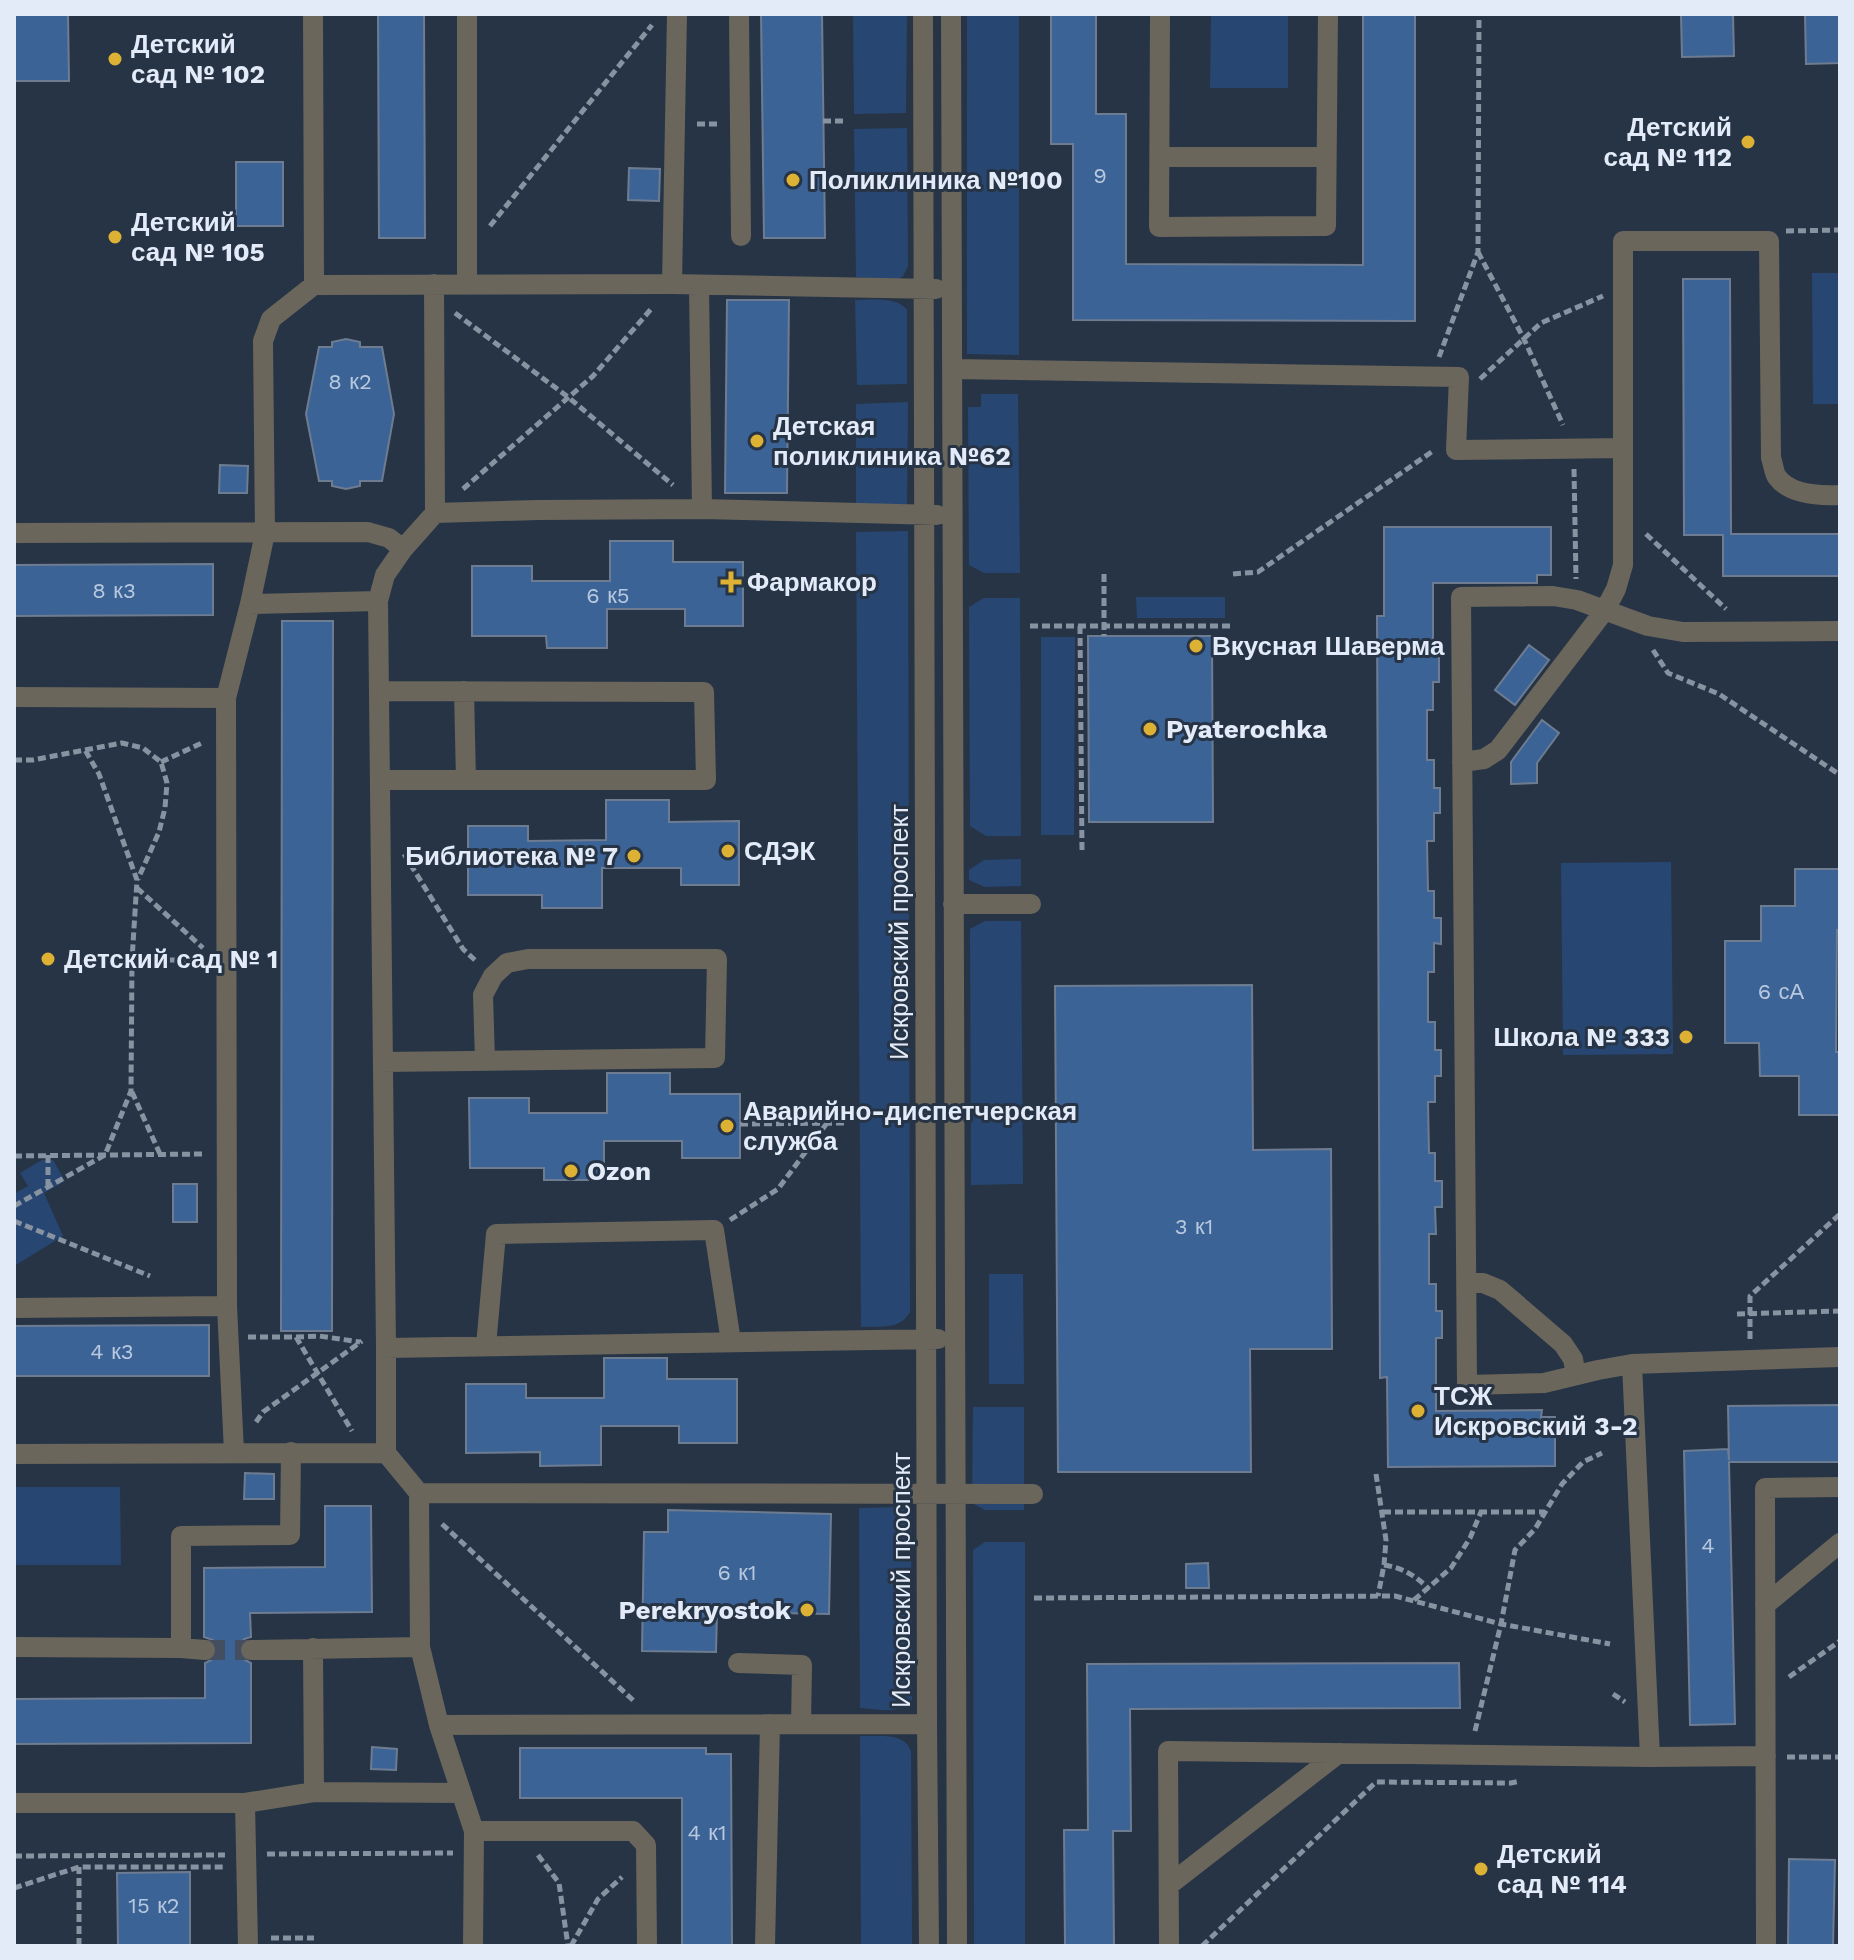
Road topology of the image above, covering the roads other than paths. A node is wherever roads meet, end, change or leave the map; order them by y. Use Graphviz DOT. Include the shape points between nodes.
graph roads {
  1 [pos="313,14"];
  2 [pos="467,14"];
  3 [pos="677,14"];
  4 [pos="739,14"];
  5 [pos="923,14"];
  6 [pos="951,14"];
  7 [pos="1160,14"];
  8 [pos="1328,14"];
  9 [pos="1160,157"];
  10 [pos="1326,157"];
  11 [pos="741,236"];
  12 [pos="467,284"];
  13 [pos="672,284"];
  14 [pos="314,285"];
  15 [pos="699,286"];
  16 [pos="924,289"];
  17 [pos="952,289"];
  18 [pos="434,290"];
  19 [pos="952,369"];
  20 [pos="1623,448"];
  21 [pos="1840,495"];
  22 [pos="702,509"];
  23 [pos="435,513"];
  24 [pos="952,514"];
  25 [pos="925,515"];
  26 [pos="14,533"];
  27 [pos="265,533"];
  28 [pos="403,549"];
  29 [pos="925,586"];
  30 [pos="953,586"];
  31 [pos="378,601"];
  32 [pos="250,604"];
  33 [pos="1605,610"];
  34 [pos="1840,631"];
  35 [pos="379,691"];
  36 [pos="464,691"];
  37 [pos="14,697"];
  38 [pos="226,698"];
  39 [pos="1462,762"];
  40 [pos="380,780"];
  41 [pos="466,780"];
  42 [pos="925,850"];
  43 [pos="953,850"];
  44 [pos="953,904"];
  45 [pos="1031,904"];
  46 [pos="485,1060"];
  47 [pos="383,1062"];
  48 [pos="1466,1283"];
  49 [pos="227,1306"];
  50 [pos="14,1308"];
  51 [pos="926,1339"];
  52 [pos="955,1339"];
  53 [pos="731,1342"];
  54 [pos="486,1346"];
  55 [pos="386,1348"];
  56 [pos="1840,1357"];
  57 [pos="1632,1364"];
  58 [pos="1576,1375"];
  59 [pos="234,1452"];
  60 [pos="291,1452"];
  61 [pos="386,1453"];
  62 [pos="14,1454"];
  63 [pos="1840,1487"];
  64 [pos="419,1493"];
  65 [pos="927,1494"];
  66 [pos="955,1494"];
  67 [pos="1033,1494"];
  68 [pos="1840,1543"];
  69 [pos="1765,1605"];
  70 [pos="14,1647"];
  71 [pos="420,1647"];
  72 [pos="181,1648"];
  73 [pos="313,1648"];
  74 [pos="205,1650"];
  75 [pos="251,1650"];
  76 [pos="738,1663"];
  77 [pos="770,1724"];
  78 [pos="801,1724"];
  79 [pos="927,1724"];
  80 [pos="439,1725"];
  81 [pos="1339,1753"];
  82 [pos="1766,1756"];
  83 [pos="1650,1757"];
  84 [pos="314,1792"];
  85 [pos="461,1793"];
  86 [pos="14,1803"];
  87 [pos="245,1803"];
  88 [pos="474,1831"];
  89 [pos="1169,1885"];
  90 [pos="248,1946"];
  91 [pos="473,1946"];
  92 [pos="647,1946"];
  93 [pos="765,1946"];
  94 [pos="929,1946"];
  95 [pos="957,1946"];
  96 [pos="1169,1946"];
  97 [pos="1766,1946"];
  1 -- 14 [label="street"];
  2 -- 12 [label="street"];
  3 -- 13 [label="street"];
  4 -- 11 [label="street"];
  5 -- 16 [label="street, Искровский проспект"];
  6 -- 17 [label="street, Искровский проспект"];
  7 -- 9 [label="street"];
  8 -- 10 [label="street"];
  9 -- 10 [label="street"];
  9 -- 10 [label="street" via="1159,227 1326,226"];
  12 -- 13 [label="street"];
  12 -- 18 [label="street"];
  13 -- 15 [label="street"];
  14 -- 18 [label="street"];
  14 -- 27 [label="street" via="271,319 263,341"];
  15 -- 16 [label="street"];
  15 -- 22 [label="street"];
  16 -- 17 [label="street"];
  16 -- 25 [label="street, Искровский проспект"];
  17 -- 19 [label="street, Искровский проспект"];
  18 -- 23 [label="street"];
  19 -- 20 [label="street" via="1459,377 1456,450"];
  19 -- 24 [label="street, Искровский проспект"];
  20 -- 21 [label="street" via="1623,241 1769,241 1771,458 1777,477 1795,491"];
  20 -- 33 [label="street" via="1623,565"];
  22 -- 23 [label="street"];
  22 -- 25 [label="street"];
  23 -- 28 [label="street"];
  24 -- 25 [label="street"];
  24 -- 30 [label="street, Искровский проспект"];
  25 -- 29 [label="street, Искровский проспект"];
  26 -- 27 [label="street"];
  27 -- 28 [label="street" via="368,532"];
  27 -- 32 [label="street"];
  28 -- 31 [label="street" via="385,575"];
  29 -- 30 [label="street"];
  29 -- 42 [label="street, Искровский проспект"];
  30 -- 43 [label="street, Искровский проспект"];
  31 -- 32 [label="street"];
  31 -- 35 [label="street"];
  32 -- 38 [label="street"];
  33 -- 34 [label="street" via="1683,632"];
  33 -- 39 [label="street" via="1498,750 1484,759"];
  33 -- 39 [label="street" via="1553,596 1461,597"];
  35 -- 36 [label="street"];
  35 -- 40 [label="street"];
  36 -- 41 [label="street"];
  36 -- 41 [label="street" via="704,692 706,780"];
  37 -- 38 [label="street"];
  38 -- 49 [label="street" via="221,960"];
  39 -- 48 [label="street"];
  40 -- 41 [label="street"];
  40 -- 47 [label="street"];
  42 -- 43 [label="street"];
  42 -- 51 [label="street, Искровский проспект"];
  43 -- 44 [label="street, Искровский проспект"];
  44 -- 45 [label="street"];
  44 -- 52 [label="street, Искровский проспект"];
  46 -- 46 [label="street" via="715,1058 717,959 507,963 483,995"];
  46 -- 47 [label="street"];
  47 -- 55 [label="street"];
  48 -- 58 [label="street" via="1500,1290 1563,1344"];
  48 -- 58 [label="street" via="1467,1385 1544,1383"];
  49 -- 50 [label="street"];
  49 -- 59 [label="street"];
  51 -- 52 [label="street"];
  51 -- 53 [label="street"];
  51 -- 65 [label="street, Искровский проспект"];
  52 -- 66 [label="street, Искровский проспект"];
  53 -- 54 [label="street"];
  53 -- 54 [label="street" via="714,1230 496,1234"];
  54 -- 55 [label="street"];
  55 -- 61 [label="street"];
  56 -- 57 [label="street"];
  57 -- 58 [label="street"];
  57 -- 83 [label="street"];
  59 -- 60 [label="street"];
  59 -- 62 [label="street"];
  60 -- 61 [label="street"];
  60 -- 72 [label="street" via="290,1535 181,1536"];
  61 -- 64 [label="street"];
  63 -- 69 [label="street" via="1765,1488"];
  64 -- 65 [label="street"];
  64 -- 71 [label="street"];
  65 -- 66 [label="street"];
  65 -- 79 [label="street, Искровский проспект"];
  66 -- 67 [label="street"];
  66 -- 95 [label="street, Искровский проспект"];
  68 -- 69 [label="street"];
  69 -- 82 [label="street"];
  70 -- 72 [label="street"];
  71 -- 73 [label="street"];
  71 -- 80 [label="street"];
  72 -- 74 [label="street"];
  73 -- 75 [label="street"];
  73 -- 84 [label="street"];
  76 -- 78 [label="street" via="802,1665"];
  77 -- 78 [label="street"];
  77 -- 80 [label="street"];
  77 -- 93 [label="street"];
  78 -- 79 [label="street"];
  79 -- 94 [label="street, Искровский проспект"];
  80 -- 85 [label="street"];
  81 -- 83 [label="street"];
  81 -- 89 [label="street"];
  81 -- 89 [label="street" via="1168,1751"];
  82 -- 83 [label="street"];
  82 -- 97 [label="street"];
  84 -- 85 [label="street"];
  84 -- 87 [label="street"];
  85 -- 88 [label="street"];
  86 -- 87 [label="street"];
  87 -- 90 [label="street"];
  88 -- 91 [label="street"];
  88 -- 92 [label="street" via="633,1831 646,1845"];
  89 -- 96 [label="street"];
}
